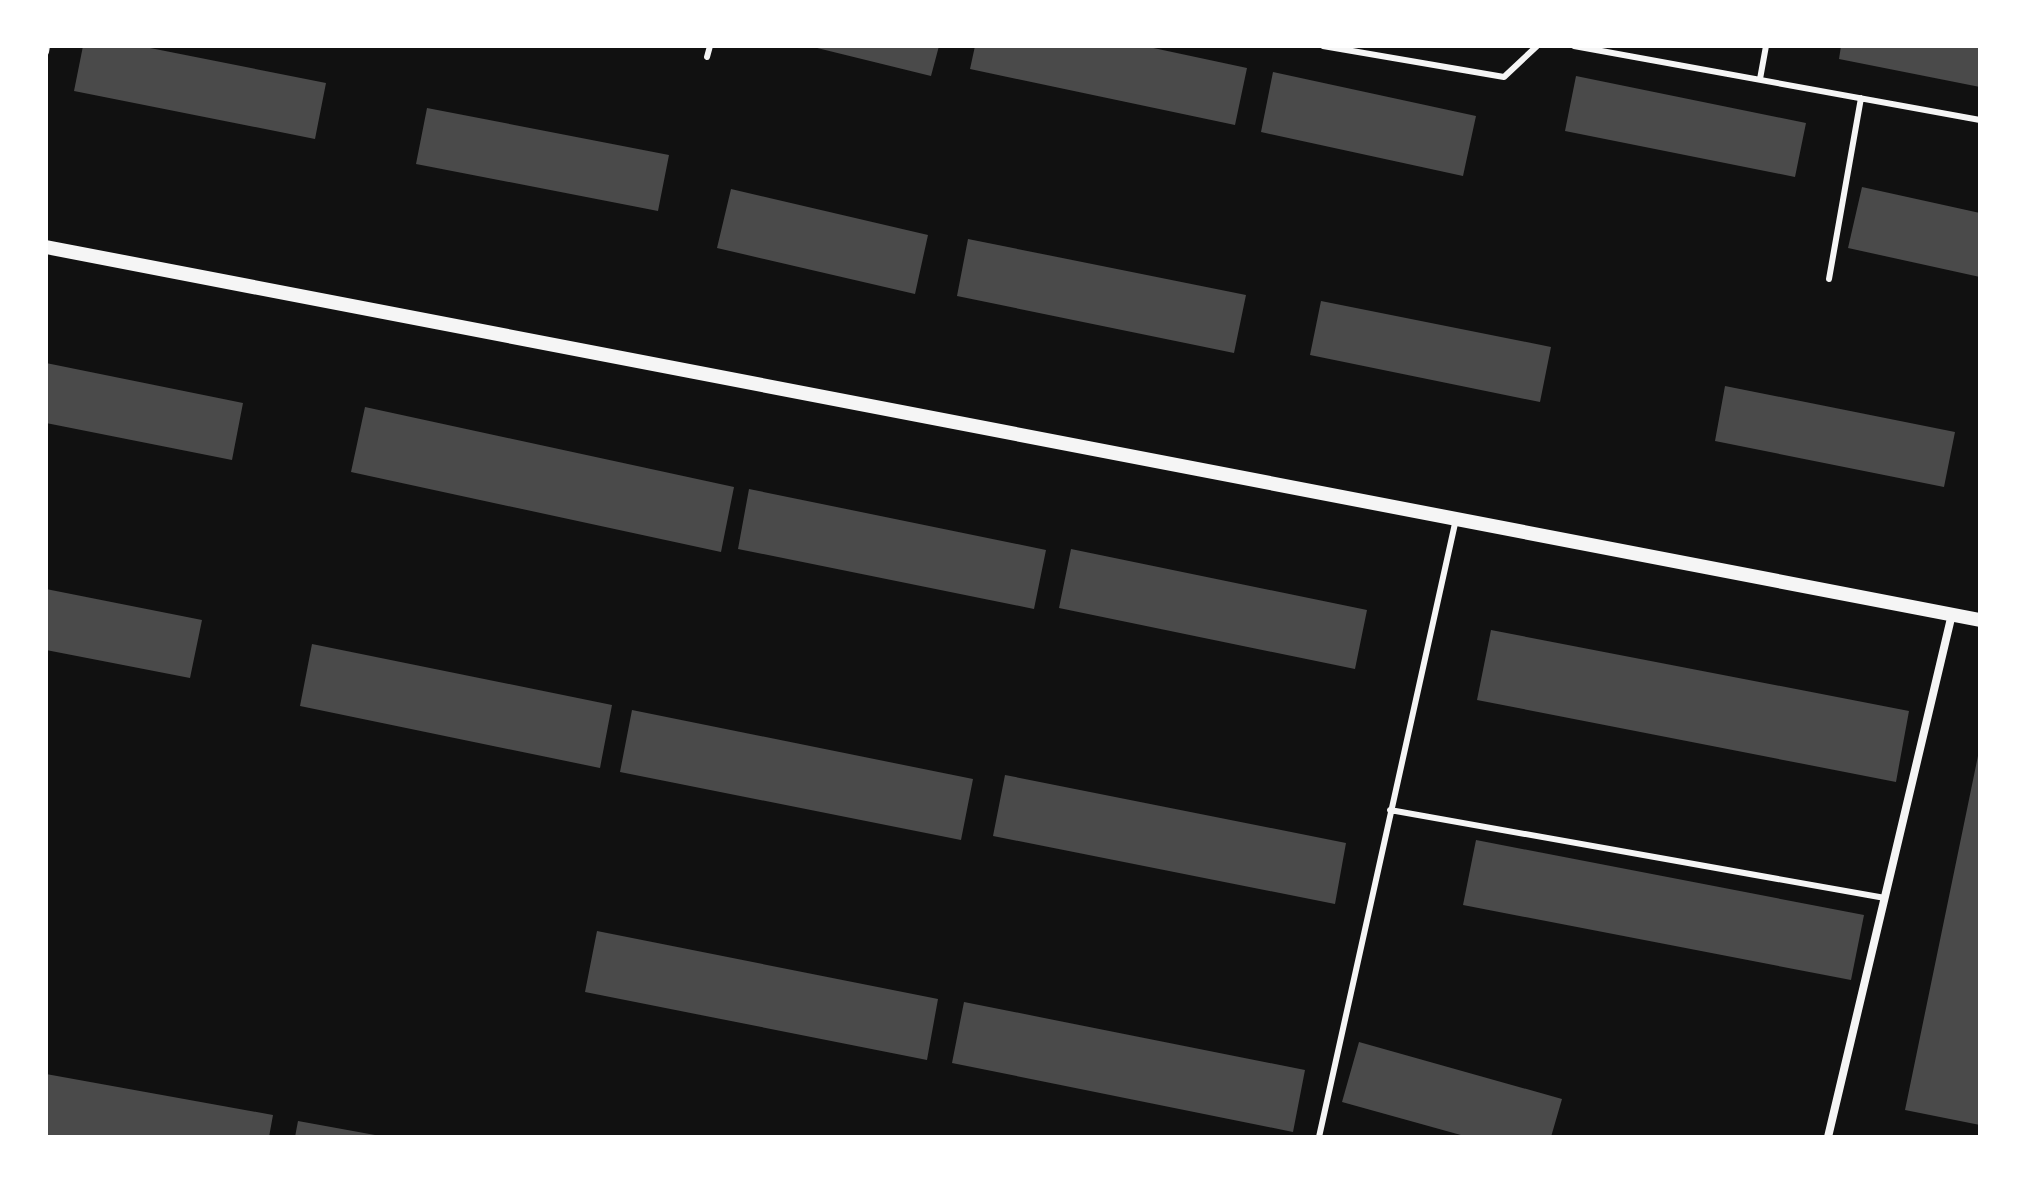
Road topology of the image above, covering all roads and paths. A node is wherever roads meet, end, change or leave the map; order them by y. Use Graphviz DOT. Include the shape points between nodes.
graph roads {
  1 [pos="47,46"];
  2 [pos="710,46"];
  3 [pos="1323,46"];
  4 [pos="1537,46"];
  5 [pos="1574,46"];
  6 [pos="1766,46"];
  7 [pos="46,52"];
  8 [pos="707,57"];
  9 [pos="1760,79"];
  10 [pos="1861,98"];
  11 [pos="1980,120"];
  12 [pos="46,247"];
  13 [pos="1829,279"];
  14 [pos="1456,519"];
  15 [pos="1952,614"];
  16 [pos="1980,620"];
  17 [pos="1390,810"];
  18 [pos="1885,898"];
  19 [pos="1319,1137"];
  20 [pos="1828,1137"];
  1 -- 7 [label="lane"];
  2 -- 8 [label="lane"];
  3 -- 4 [label="lane" via="1504,77"];
  5 -- 9 [label="lane"];
  6 -- 9 [label="lane"];
  9 -- 10 [label="lane"];
  10 -- 11 [label="lane"];
  10 -- 13 [label="lane"];
  12 -- 14 [label="street"];
  14 -- 15 [label="street"];
  14 -- 17 [label="lane"];
  15 -- 16 [label="street"];
  15 -- 18 [label="street"];
  17 -- 18 [label="lane"];
  17 -- 19 [label="lane"];
  18 -- 20 [label="street"];
}
